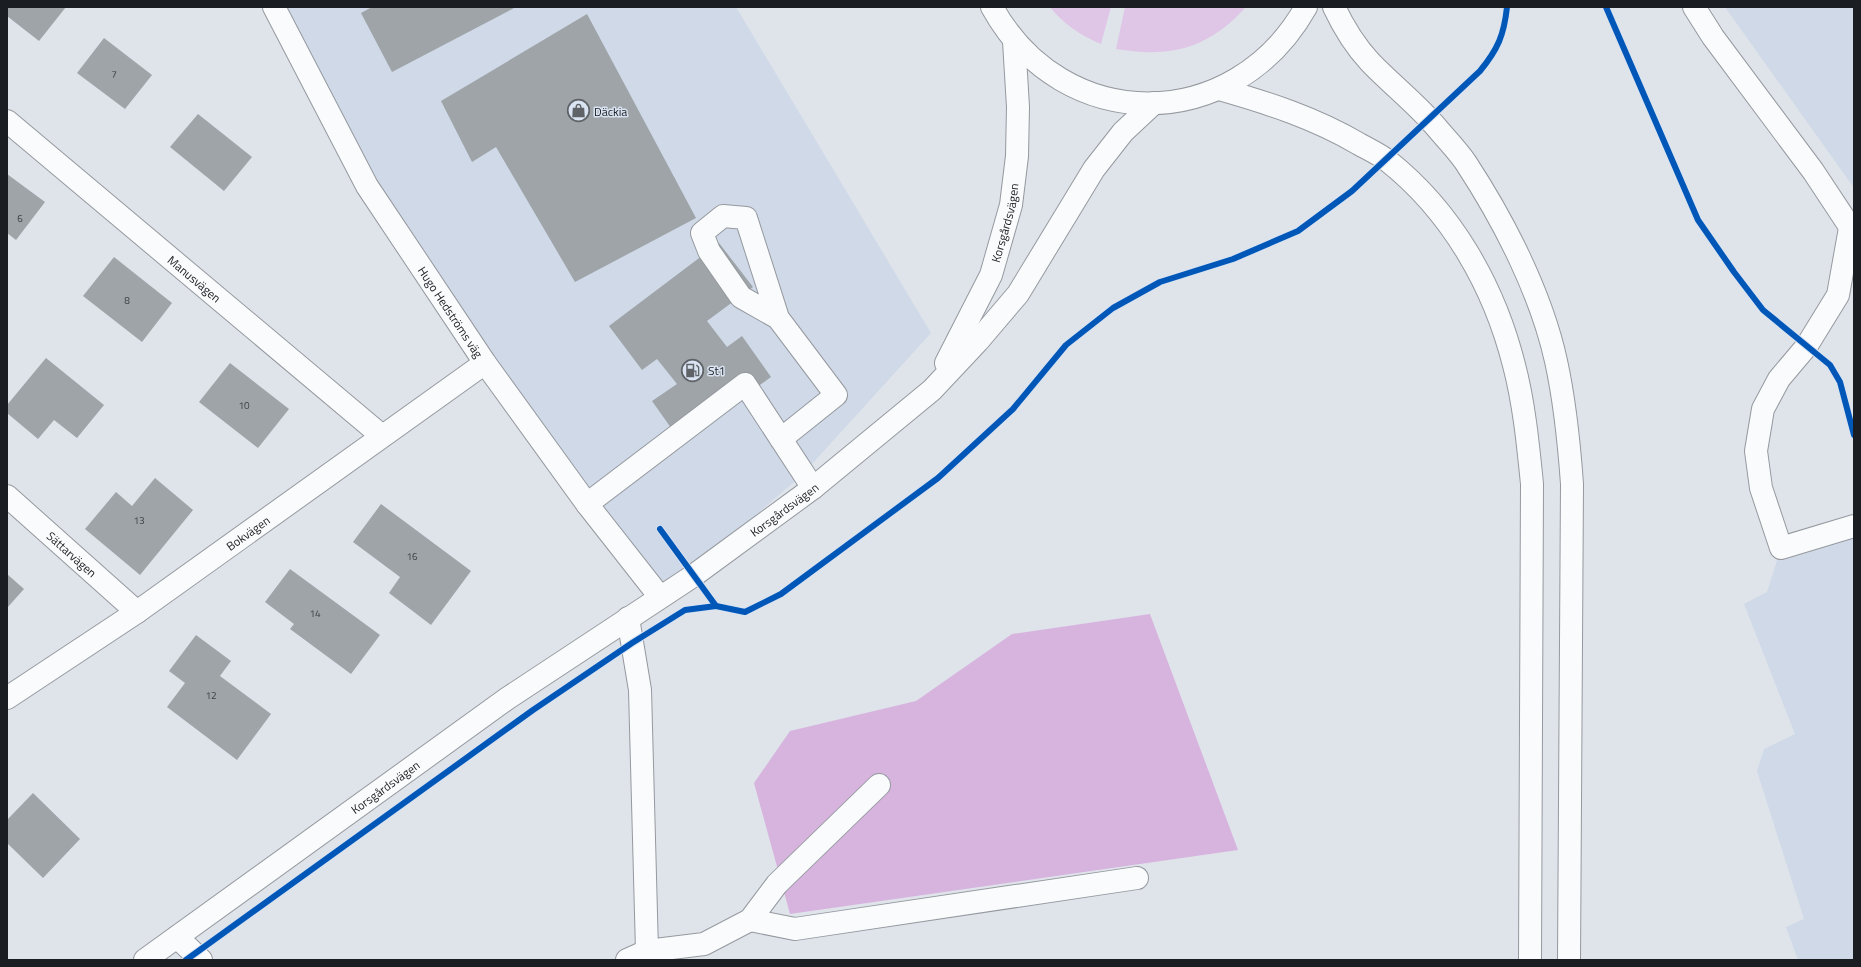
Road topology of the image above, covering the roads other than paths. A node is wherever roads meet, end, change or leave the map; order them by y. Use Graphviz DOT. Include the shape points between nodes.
graph roads {
  1 [pos="274,7"];
  2 [pos="992,7"];
  3 [pos="1306,7"];
  4 [pos="1334,7"];
  5 [pos="1694,7"];
  6 [pos="1014,41"];
  7 [pos="1219,89"];
  8 [pos="1154,103"];
  9 [pos="7,121"];
  10 [pos="1852,230"];
  11 [pos="778,318"];
  12 [pos="485,363"];
  13 [pos="932,390"];
  14 [pos="382,436"];
  15 [pos="781,439"];
  16 [pos="813,488"];
  17 [pos="7,496"];
  18 [pos="587,504"];
  19 [pos="1854,526"];
  20 [pos="660,597"];
  21 [pos="137,612"];
  22 [pos="628,618"];
  23 [pos="7,698"];
  24 [pos="879,785"];
  25 [pos="1136,878"];
  26 [pos="750,920"];
  27 [pos="177,937"];
  28 [pos="647,951"];
  29 [pos="702,952"];
  30 [pos="145,960"];
  31 [pos="201,960"];
  32 [pos="627,960"];
  33 [pos="1530,960"];
  34 [pos="1570,960"];
  1 -- 12 [label="main road, Hugo Hedströms väg" via="367,186"];
  2 -- 6 [label="main road"];
  3 -- 7 [label="main road" via="1294,27 1273,52 1248,73"];
  4 -- 34 [label="main road" via="1349,34 1370,62 1429,119 1465,162 1496,214 1519,260 1539,308 1556,360 1568,425 1572,484"];
  5 -- 10 [label="main road" via="1713,37 1813,171"];
  6 -- 8 [label="main road" via="1032,60 1077,88 1102,97"];
  6 -- 13 [label="main road, Korsgårdsvägen" via="1018,156 1011,205 991,275"];
  7 -- 8 [label="main road" via="1177,101"];
  7 -- 33 [label="main road" via="1278,106 1332,128 1387,160 1426,196 1470,254 1498,311 1514,365 1526,427 1532,484"];
  8 -- 13 [label="main road, Korsgårdsvägen" via="1123,132 1098,163 1018,294"];
  9 -- 14 [label="main road, Manusvägen"];
  10 -- 19 [label="main road" via="1838,295 1806,347 1780,379 1764,409 1756,451 1761,488 1781,548"];
  11 -- 11 [label="main road" via="741,297 709,251 702,233 723,216 746,218"];
  11 -- 15 [label="main road" via="836,395"];
  12 -- 14 [label="main road, Bokvägen"];
  12 -- 18 [label="main road, Hugo Hedströms väg"];
  13 -- 16 [label="main road, Korsgårdsvägen"];
  14 -- 21 [label="main road, Bokvägen"];
  15 -- 16 [label="main road"];
  15 -- 18 [label="main road" via="744,384"];
  16 -- 20 [label="main road, Korsgårdsvägen" via="693,576"];
  17 -- 21 [label="main road, Sättarvägen"];
  18 -- 20 [label="main road, Hugo Hedströms väg"];
  20 -- 22 [label="main road, Korsgårdsvägen"];
  21 -- 23 [label="main road, Bokvägen"];
  22 -- 27 [label="main road, Korsgårdsvägen" via="508,698"];
  22 -- 28 [label="main road" via="640,690"];
  24 -- 26 [label="main road" via="777,884"];
  25 -- 26 [label="main road" via="794,929"];
  26 -- 29 [label="main road"];
  27 -- 30 [label="main road, Korsgårdsvägen"];
  27 -- 31 [label="main road"];
  28 -- 29 [label="main road"];
  28 -- 32 [label="main road"];
}
